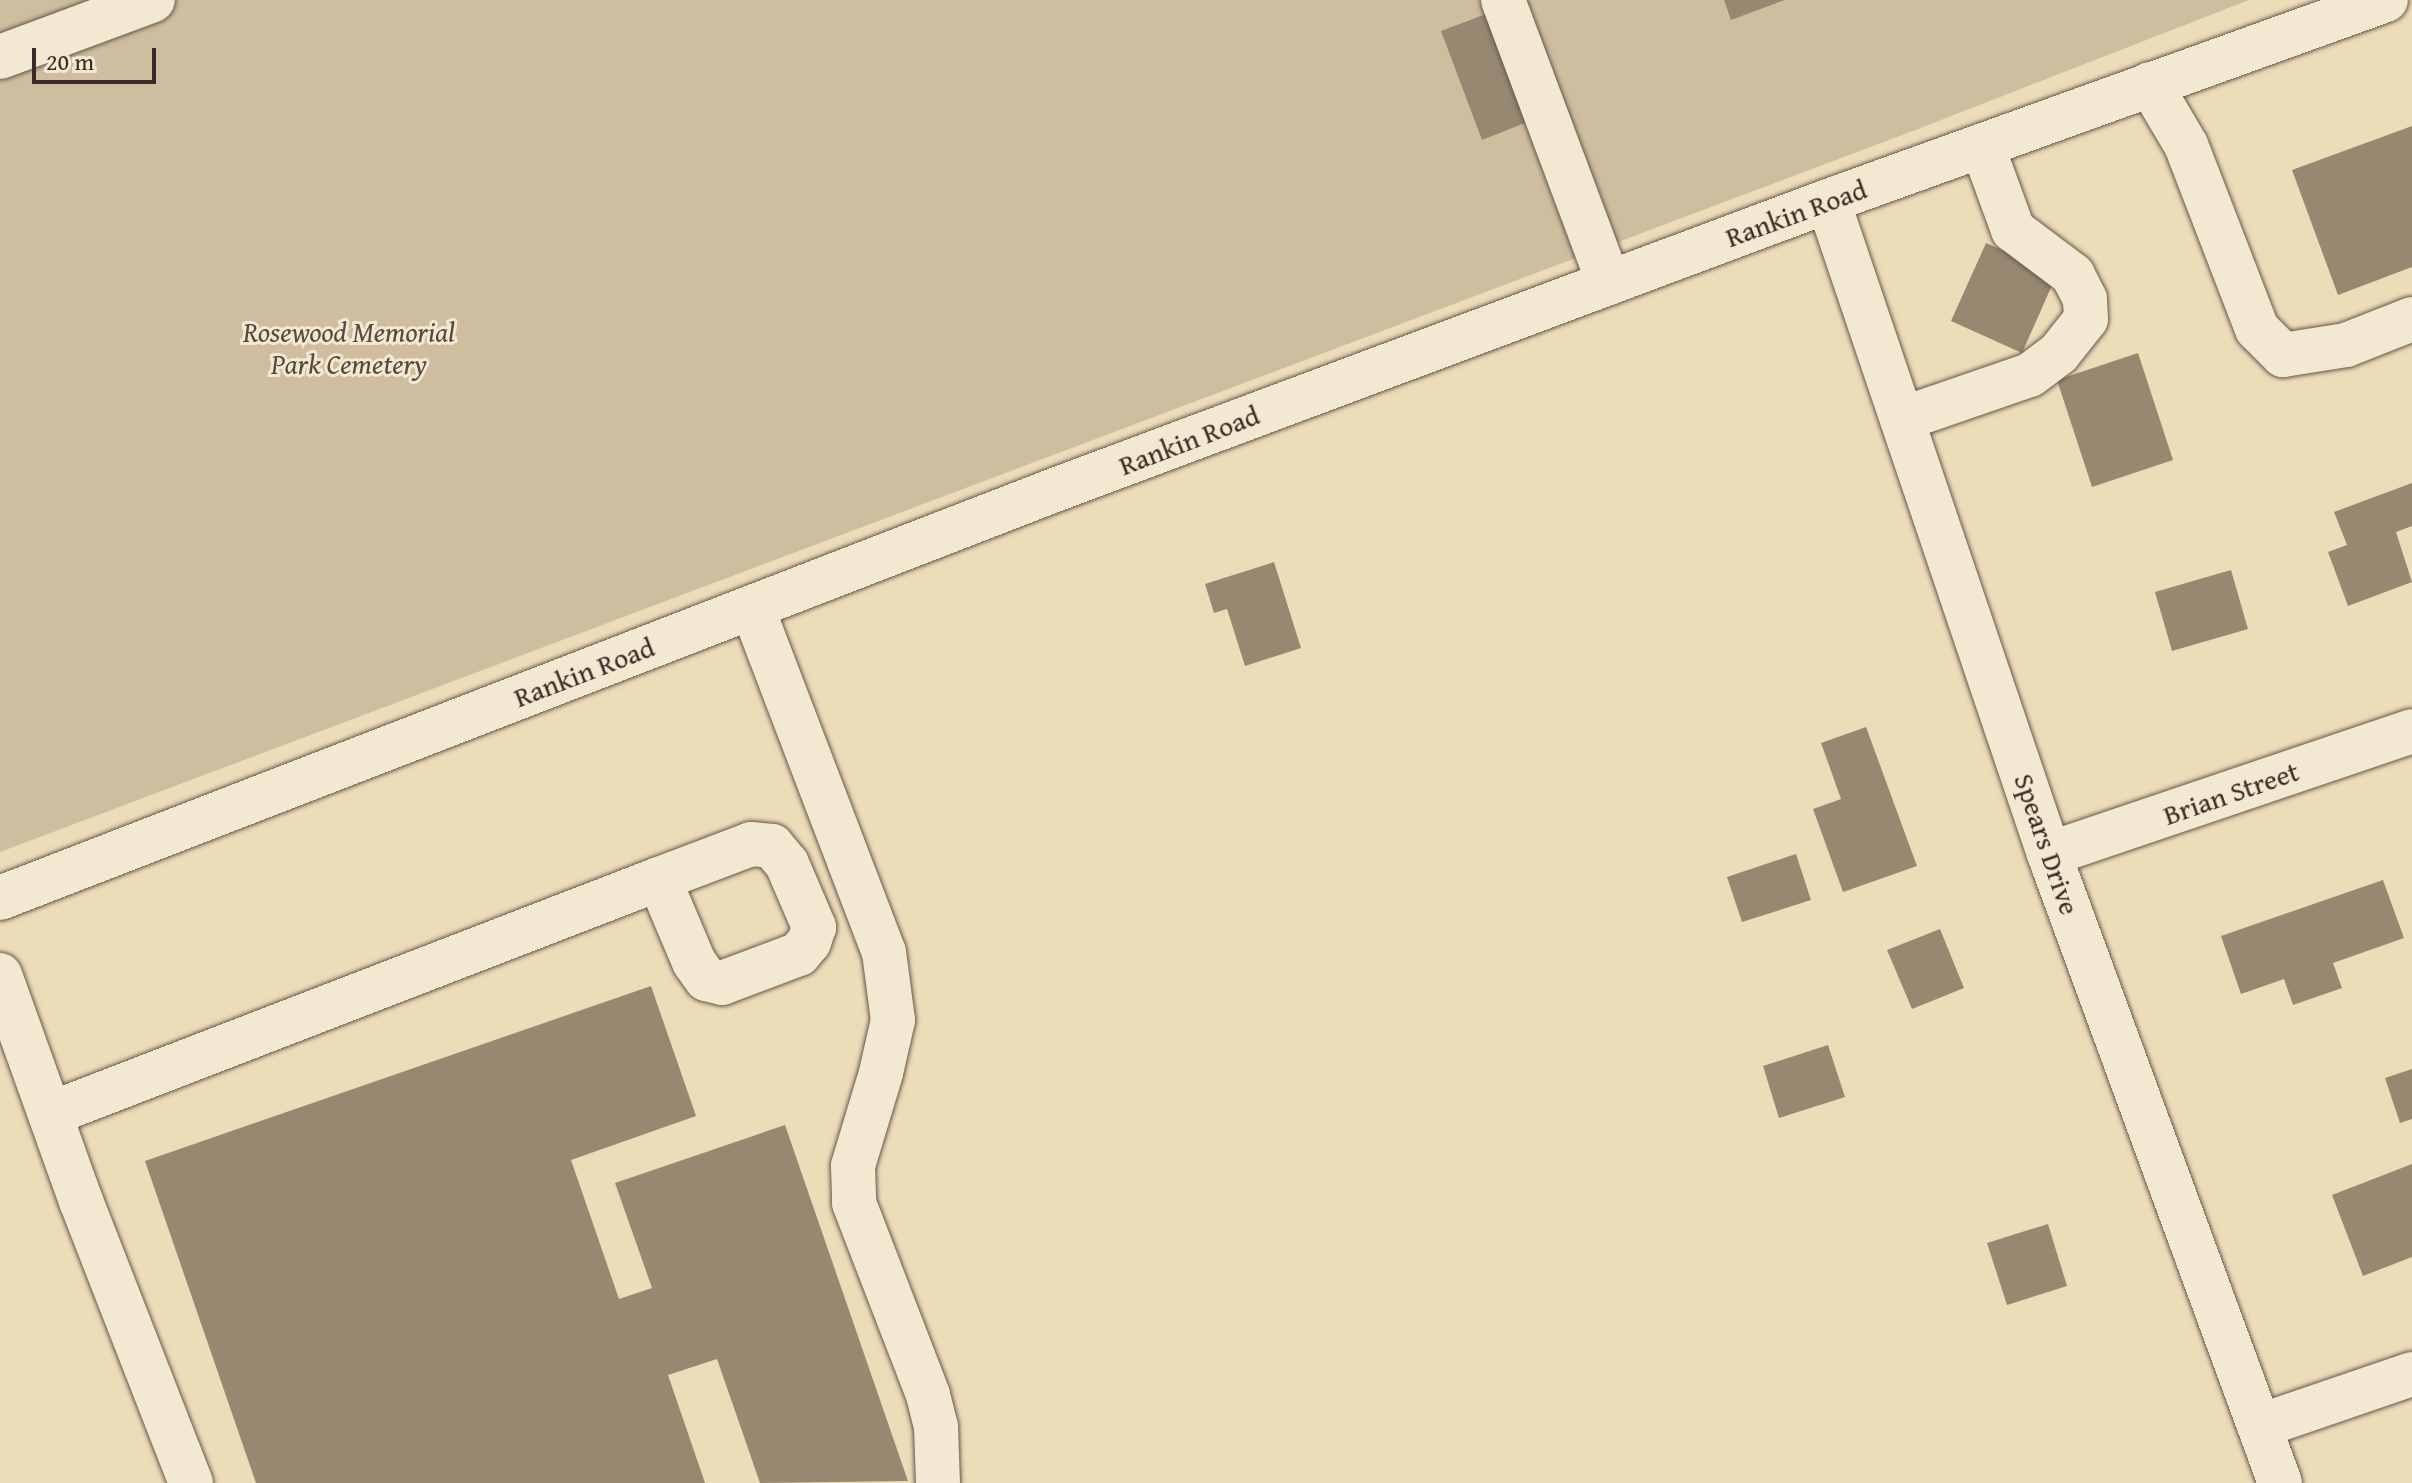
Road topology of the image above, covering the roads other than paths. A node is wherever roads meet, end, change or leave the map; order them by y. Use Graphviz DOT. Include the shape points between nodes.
graph roads {
  1 [pos="153,0"];
  2 [pos="1503,0"];
  3 [pos="2386,0"];
  4 [pos="0,57"];
  5 [pos="2150,84"];
  6 [pos="1982,145"];
  7 [pos="1828,201"];
  8 [pos="1609,283"];
  9 [pos="2412,319"];
  10 [pos="1902,419"];
  11 [pos="752,607"];
  12 [pos="2412,731"];
  13 [pos="834,822"];
  14 [pos="772,846"];
  15 [pos="2049,854"];
  16 [pos="659,879"];
  17 [pos="0,898"];
  18 [pos="0,975"];
  19 [pos="50,1114"];
  20 [pos="2412,1374"];
  21 [pos="2260,1426"];
  22 [pos="191,1483"];
  23 [pos="938,1483"];
  24 [pos="2280,1483"];
  1 -- 4 [label="street"];
  2 -- 8 [label="street"];
  3 -- 5 [label="street, Rankin Road"];
  5 -- 6 [label="street, Rankin Road"];
  5 -- 9 [label="street" via="2186,145 2257,329 2283,355 2346,345"];
  6 -- 7 [label="street, Rankin Road"];
  6 -- 10 [label="street" via="2013,230 2073,275 2085,299 2086,319 2059,353 2030,375"];
  7 -- 8 [label="street, Rankin Road"];
  7 -- 10 [label="street, Spears Drive"];
  8 -- 11 [label="street, Rankin Road"];
  10 -- 15 [label="street, Spears Drive"];
  11 -- 13 [label="street"];
  11 -- 17 [label="street, Rankin Road"];
  12 -- 15 [label="street, Brian Street"];
  13 -- 14 [label="street"];
  13 -- 23 [label="street" via="884,952 893,1020 853,1166 854,1203 928,1395 936,1426"];
  14 -- 16 [label="street" via="751,844"];
  14 -- 16 [label="street" via="787,864 814,927 809,942 799,954 722,983 706,979 694,962"];
  15 -- 21 [label="street, Spears Drive"];
  16 -- 19 [label="street"];
  18 -- 19 [label="street"];
  19 -- 22 [label="street"];
  20 -- 21 [label="street"];
  21 -- 24 [label="street, Spears Drive"];
}
